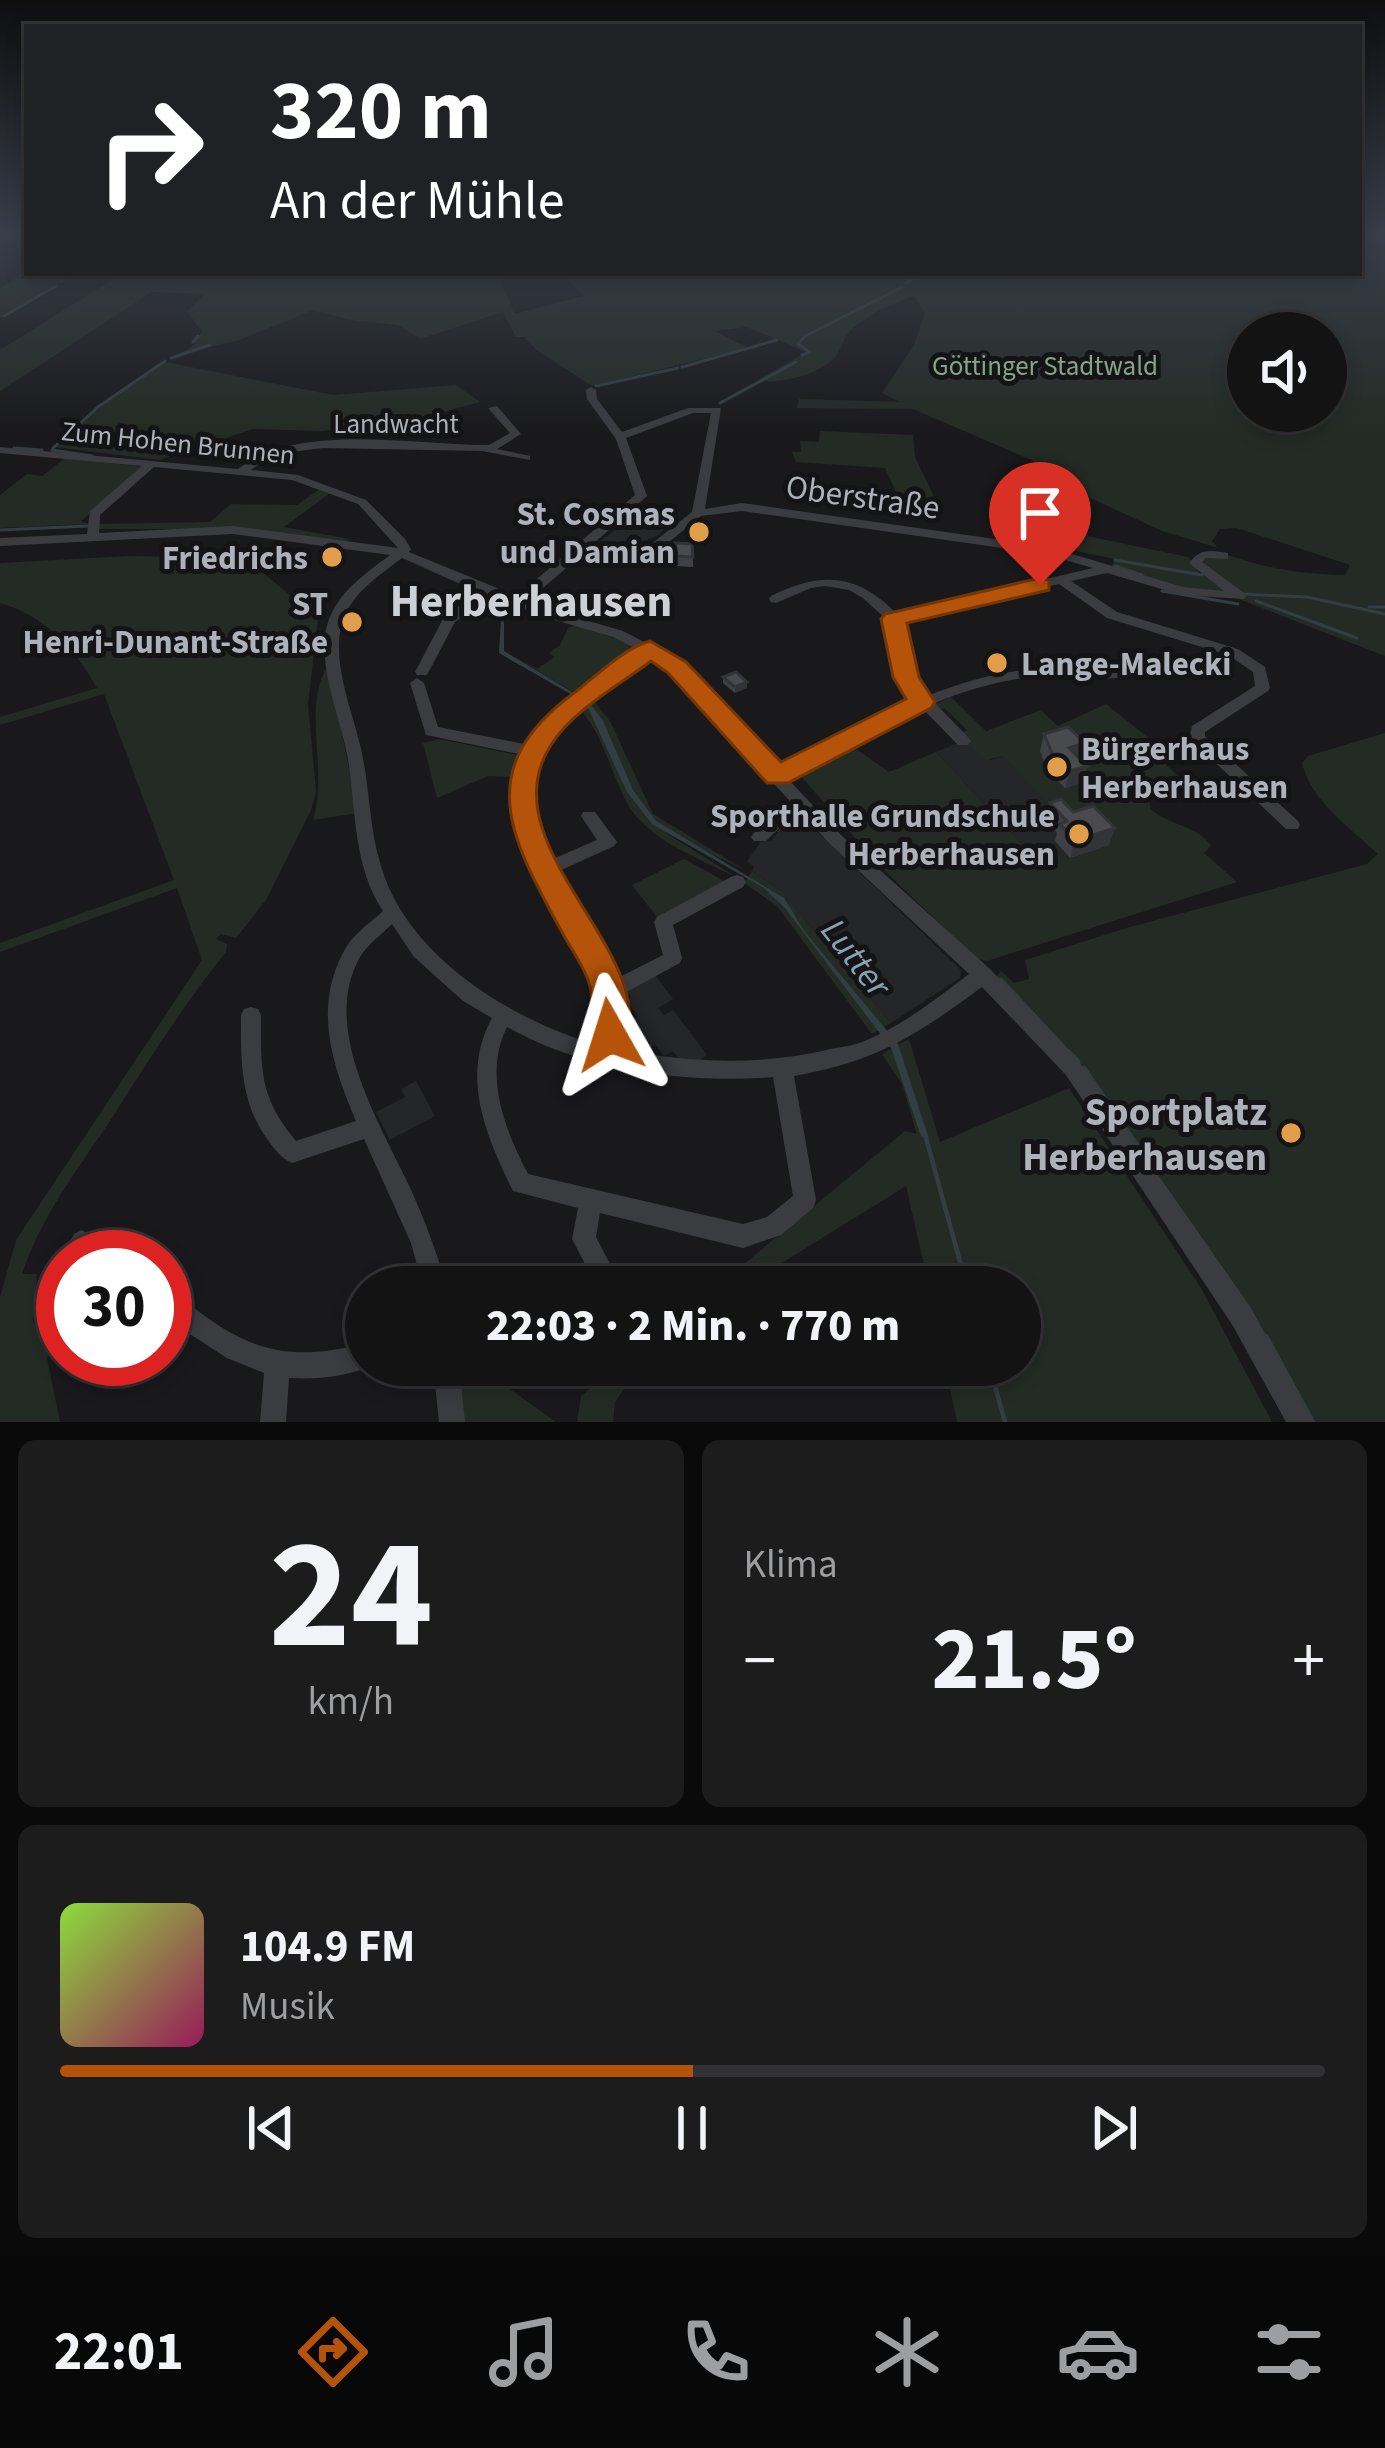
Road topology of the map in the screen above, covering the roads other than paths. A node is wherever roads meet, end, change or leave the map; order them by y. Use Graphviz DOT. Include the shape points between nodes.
graph roads {
  1 [pos="591,390"];
  2 [pos="493,408"];
  3 [pos="620,437"];
  4 [pos="483,449"];
  5 [pos="0,450"];
  6 [pos="526,458"];
  7 [pos="150,465"];
  8 [pos="243,470"];
  9 [pos="698,513"];
  10 [pos="93,536"];
  11 [pos="0,542"];
  12 [pos="394,549"];
  13 [pos="1224,556"];
  14 [pos="573,558"];
  15 [pos="1113,568"];
  16 [pos="1063,581"];
  17 [pos="488,592"];
  18 [pos="776,599"];
  19 [pos="519,602"];
  20 [pos="894,619"];
  21 [pos="650,649"];
  22 [pos="1112,674"];
  23 [pos="922,702"];
  24 [pos="963,741"];
  25 [pos="532,751"];
  26 [pos="777,776"];
  27 [pos="800,800"];
  28 [pos="590,816"];
  29 [pos="1292,825"];
  30 [pos="760,837"];
  31 [pos="544,870"];
  32 [pos="737,882"];
  33 [pos="392,914"];
  34 [pos="982,976"];
  35 [pos="610,991"];
  36 [pos="503,1014"];
  37 [pos="250,1015"];
  38 [pos="606,1055"];
  39 [pos="782,1069"];
  40 [pos="368,1127"];
  41 [pos="591,1200"];
  42 [pos="431,1266"];
  43 [pos="599,1266"];
  44 [pos="192,1322"];
  45 [pos="345,1360"];
  46 [pos="278,1367"];
  47 [pos="448,1386"];
  48 [pos="1296,1415"];
  49 [pos="273,1422"];
  50 [pos="452,1422"];
  1 -- 3 [label="street"];
  2 -- 4 [label="street, Landwacht" via="516,434"];
  3 -- 9 [label="street" via="704,407 717,411"];
  3 -- 14 [label="street" via="640,497"];
  4 -- 6 [label="street, Landwacht"];
  4 -- 8 [label="street, Landwacht" via="297,448"];
  5 -- 7 [label="street, Zum Hohen Brunnen"];
  7 -- 8 [label="street, Zum Hohen Brunnen"];
  7 -- 10 [label="street" via="94,514"];
  8 -- 12 [label="street, Zum Hohen Brunnen" via="337,490 370,508"];
  9 -- 14 [label="street" via="666,542"];
  9 -- 15 [label="street, Oberstraße" via="742,506 1045,550"];
  10 -- 11 [label="street"];
  10 -- 12 [label="street" via="244,530"];
  12 -- 17 [label="street"];
  12 -- 33 [label="street" via="332,620 370,856"];
  13 -- 15 [label="street, Oberstraße" via="1204,554 1195,563 1238,596 1198,595"];
  14 -- 19 [label="street"];
  15 -- 16 [label="street"];
  16 -- 20 [label="street"];
  16 -- 29 [label="street" via="1112,615 1233,652 1260,670 1263,688 1197,730 1197,738"];
  17 -- 19 [label="street"];
  17 -- 25 [label="street" via="448,620 420,678 431,731"];
  18 -- 20 [label="street" via="807,585 848,584 870,593"];
  19 -- 21 [label="street"];
  20 -- 23 [label="street" via="906,677"];
  21 -- 25 [label="street" via="582,697"];
  21 -- 26 [label="street"];
  22 -- 23 [label="street" via="1018,675"];
  23 -- 24 [label="street"];
  23 -- 26 [label="street"];
  25 -- 31 [label="street" via="520,803"];
  26 -- 27 [label="street"];
  27 -- 30 [label="street"];
  27 -- 34 [label="street"];
  28 -- 31 [label="street" via="612,848"];
  31 -- 35 [label="street"];
  32 -- 35 [label="street" via="663,922 673,958"];
  33 -- 36 [label="street" via="448,977"];
  33 -- 40 [label="street" via="353,946 339,987 345,1066"];
  34 -- 39 [label="street" via="878,1045"];
  34 -- 48 [label="street" via="1095,1097 1242,1317"];
  35 -- 38 [label="street"];
  36 -- 38 [label="street"];
  36 -- 41 [label="street" via="485,1052 494,1132 521,1183"];
  37 -- 40 [label="street" via="253,1092 265,1123 292,1153"];
  38 -- 39 [label="street" via="691,1072"];
  39 -- 41 [label="street" via="806,1194 773,1228 743,1236"];
  40 -- 42 [label="street"];
  41 -- 43 [label="street" via="584,1239"];
  44 -- 46 [label="street" via="235,1352"];
  45 -- 46 [label="street"];
  46 -- 49 [label="street"];
  47 -- 50 [label="street"];
}
